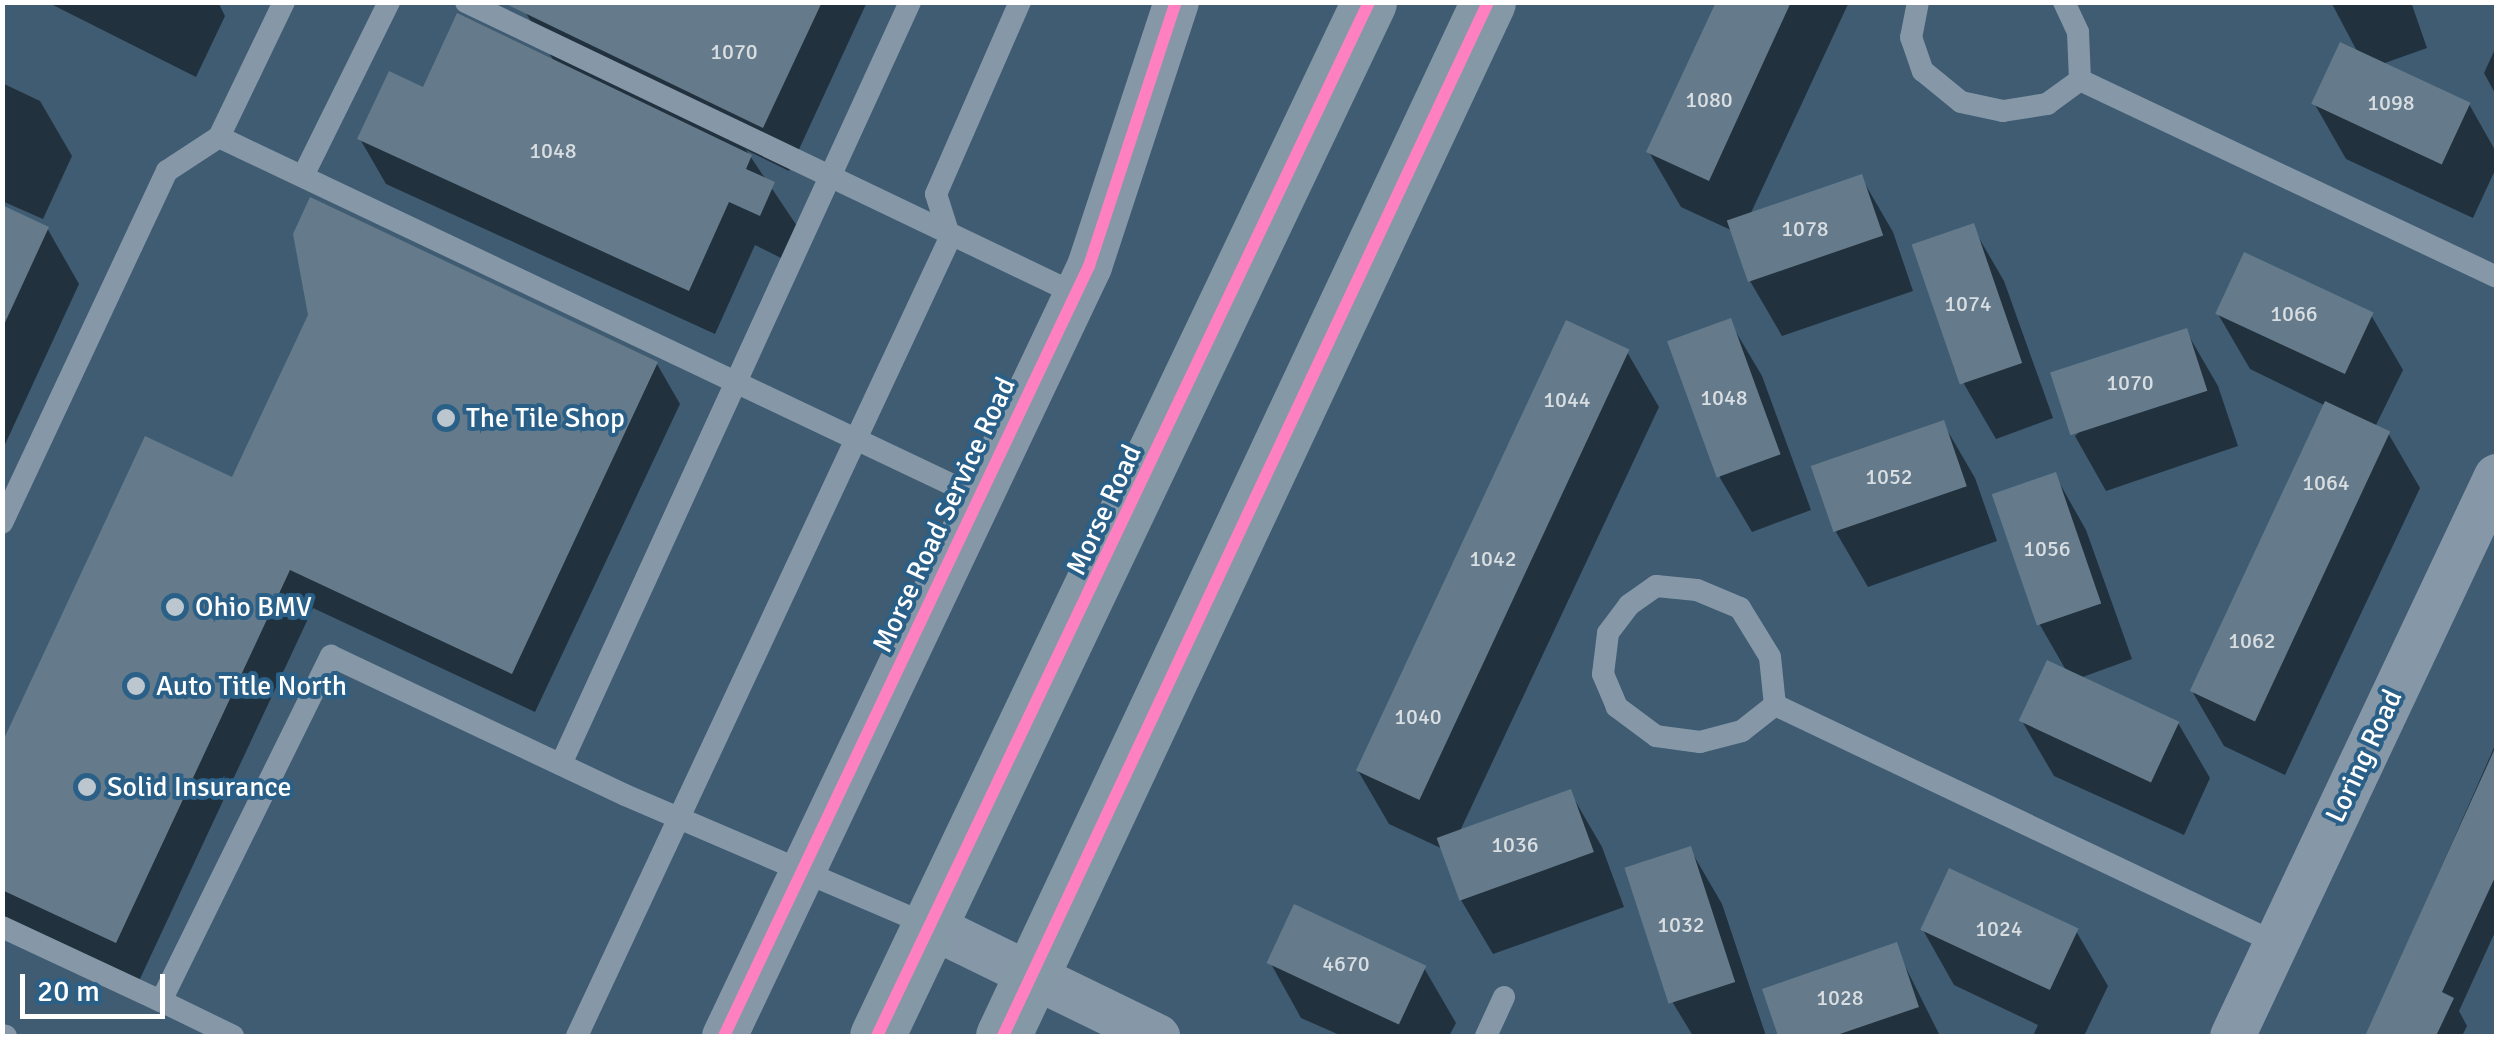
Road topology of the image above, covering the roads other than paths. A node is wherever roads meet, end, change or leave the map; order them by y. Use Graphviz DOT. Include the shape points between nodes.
graph roads {
  1 [pos="284,2"];
  2 [pos="389,2"];
  3 [pos="466,2"];
  4 [pos="910,2"];
  5 [pos="1020,2"];
  6 [pos="1176,2"];
  7 [pos="1369,2"];
  8 [pos="1488,2"];
  9 [pos="1918,2"];
  10 [pos="2064,2"];
  11 [pos="2080,80"];
  12 [pos="219,137"];
  13 [pos="303,176"];
  14 [pos="831,179"];
  15 [pos="950,238"];
  16 [pos="2496,277"];
  17 [pos="1076,294"];
  18 [pos="738,381"];
  19 [pos="856,439"];
  20 [pos="2496,476"];
  21 [pos="980,498"];
  22 [pos="2,523"];
  23 [pos="1774,705"];
  24 [pos="562,764"];
  25 [pos="681,817"];
  26 [pos="805,867"];
  27 [pos="929,925"];
  28 [pos="2,927"];
  29 [pos="2276,943"];
  30 [pos="1032,975"];
  31 [pos="1504,997"];
  32 [pos="161,1001"];
  33 [pos="233,1036"];
  34 [pos="578,1036"];
  35 [pos="724,1036"];
  36 [pos="878,1036"];
  37 [pos="1003,1036"];
  38 [pos="1157,1036"];
  39 [pos="1486,1036"];
  40 [pos="2232,1036"];
  1 -- 12 [label="lane"];
  2 -- 13 [label="lane"];
  3 -- 14 [label="lane"];
  4 -- 14 [label="lane"];
  5 -- 15 [label="lane" via="936,194"];
  6 -- 17 [label="street, Morse Road Service Road"];
  7 -- 27 [label="main road, Morse Road"];
  8 -- 30 [label="main road"];
  9 -- 11 [label="lane" via="1911,37 1923,71 1960,102 2003,112 2046,104"];
  10 -- 11 [label="lane" via="2078,32"];
  11 -- 16 [label="lane"];
  12 -- 13 [label="lane"];
  12 -- 22 [label="lane" via="167,171"];
  13 -- 18 [label="lane"];
  14 -- 15 [label="lane"];
  14 -- 18 [label="lane"];
  15 -- 17 [label="lane"];
  15 -- 19 [label="lane"];
  17 -- 21 [label="street, Morse Road Service Road"];
  18 -- 19 [label="lane"];
  18 -- 24 [label="lane"];
  19 -- 21 [label="lane"];
  19 -- 25 [label="lane"];
  20 -- 29 [label="street, Loring Road"];
  21 -- 26 [label="street, Morse Road Service Road"];
  23 -- 23 [label="lane" via="1770,657 1740,608 1697,590 1656,586 1629,605 1608,634 1603,674 1617,707 1656,736 1700,742 1728,735"];
  23 -- 29 [label="lane"];
  24 -- 25 [label="lane"];
  24 -- 32 [label="lane" via="332,656"];
  25 -- 26 [label="lane"];
  25 -- 34 [label="lane"];
  26 -- 27 [label="lane"];
  26 -- 35 [label="street, Morse Road Service Road"];
  27 -- 30 [label="street"];
  27 -- 36 [label="main road, Morse Road"];
  28 -- 32 [label="lane"];
  29 -- 40 [label="street, Loring Road"];
  30 -- 37 [label="main road"];
  30 -- 38 [label="street"];
  31 -- 39 [label="lane"];
  32 -- 33 [label="lane"];
}
